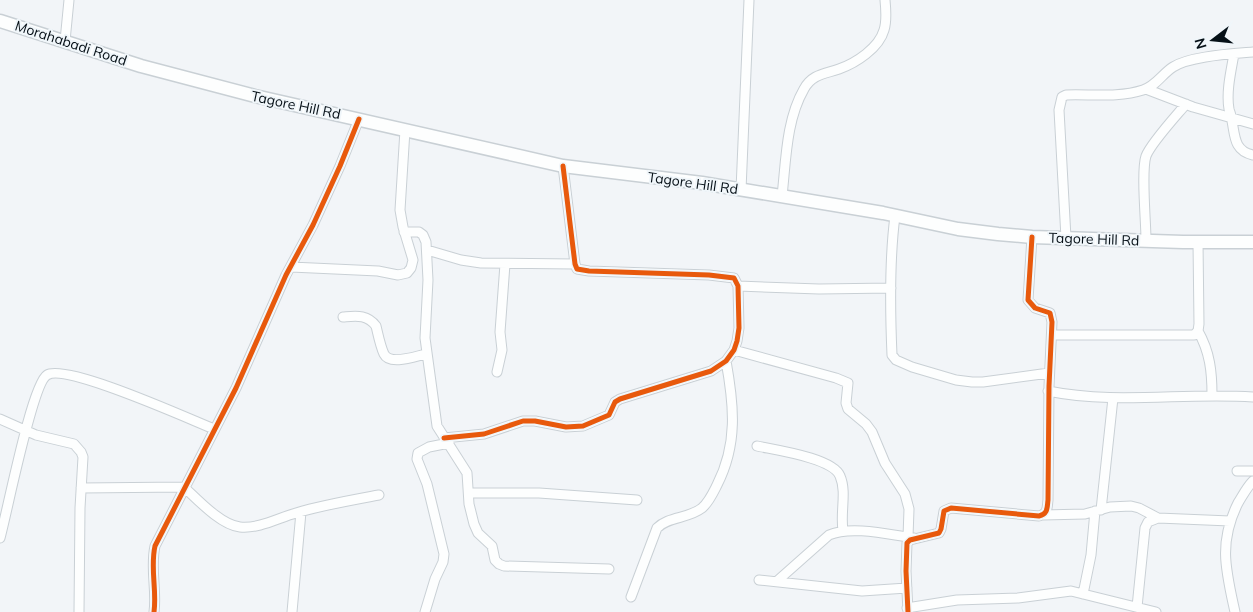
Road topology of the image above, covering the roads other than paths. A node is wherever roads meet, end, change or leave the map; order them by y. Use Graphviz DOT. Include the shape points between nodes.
graph roads {
  1 [pos="69,0"];
  2 [pos="749,0"];
  3 [pos="885,0"];
  4 [pos="0,21"];
  5 [pos="65,41"];
  6 [pos="1253,52"];
  7 [pos="1234,54"];
  8 [pos="142,66"];
  9 [pos="1146,90"];
  10 [pos="1186,104"];
  11 [pos="1232,118"];
  12 [pos="359,119"];
  13 [pos="1253,124"];
  14 [pos="405,130"];
  15 [pos="1253,154"];
  16 [pos="562,166"];
  17 [pos="741,190"];
  18 [pos="782,196"];
  19 [pos="895,216"];
  20 [pos="404,232"];
  21 [pos="1032,237"];
  22 [pos="1066,238"];
  23 [pos="1146,240"];
  24 [pos="1198,242"];
  25 [pos="1253,242"];
  26 [pos="427,250"];
  27 [pos="505,264"];
  28 [pos="575,264"];
  29 [pos="289,271"];
  30 [pos="738,286"];
  31 [pos="891,288"];
  32 [pos="343,317"];
  33 [pos="1198,330"];
  34 [pos="1052,336"];
  35 [pos="734,350"];
  36 [pos="426,354"];
  37 [pos="726,360"];
  38 [pos="496,372"];
  39 [pos="1049,373"];
  40 [pos="1048,391"];
  41 [pos="1212,395"];
  42 [pos="1253,397"];
  43 [pos="1113,398"];
  44 [pos="0,419"];
  45 [pos="214,429"];
  46 [pos="25,430"];
  47 [pos="447,440"];
  48 [pos="757,446"];
  49 [pos="1237,471"];
  50 [pos="1253,471"];
  51 [pos="1253,481"];
  52 [pos="184,487"];
  53 [pos="81,488"];
  54 [pos="469,493"];
  55 [pos="380,494"];
  56 [pos="638,500"];
  57 [pos="1098,511"];
  58 [pos="301,512"];
  59 [pos="1043,515"];
  60 [pos="1158,518"];
  61 [pos="1230,521"];
  62 [pos="843,530"];
  63 [pos="0,538"];
  64 [pos="912,538"];
  65 [pos="609,569"];
  66 [pos="759,580"];
  67 [pos="776,582"];
  68 [pos="906,588"];
  69 [pos="1083,594"];
  70 [pos="631,597"];
  71 [pos="1137,607"];
  72 [pos="908,610"];
  73 [pos="79,612"];
  74 [pos="154,612"];
  75 [pos="292,612"];
  76 [pos="426,612"];
  77 [pos="1156,612"];
  78 [pos="1235,612"];
  1 -- 5 [label="street"];
  2 -- 17 [label="street"];
  3 -- 18 [label="street" via="884,32 874,47 849,64 810,80 804,88 793,117"];
  4 -- 5 [label="main road, Morahabadi Road"];
  5 -- 8 [label="main road, Morahabadi Road"];
  6 -- 7 [label="street"];
  7 -- 9 [label="street" via="1175,66"];
  7 -- 11 [label="street" via="1228,94"];
  8 -- 12 [label="main road, Tagore Hill Rd"];
  9 -- 10 [label="street"];
  9 -- 22 [label="street" via="1062,97 1059,110"];
  10 -- 11 [label="street"];
  10 -- 23 [label="street" via="1147,156 1144,171"];
  11 -- 13 [label="street"];
  11 -- 15 [label="street" via="1236,144 1247,154"];
  12 -- 14 [label="main road, Tagore Hill Rd"];
  12 -- 29 [label="street"];
  14 -- 16 [label="main road, Tagore Hill Rd"];
  14 -- 20 [label="street" via="400,201"];
  16 -- 17 [label="main road, Tagore Hill Rd"];
  16 -- 28 [label="street"];
  17 -- 18 [label="main road, Tagore Hill Rd"];
  18 -- 19 [label="main road, Tagore Hill Rd"];
  19 -- 21 [label="main road, Tagore Hill Rd" via="958,229"];
  19 -- 31 [label="street"];
  20 -- 26 [label="street" via="423,235"];
  20 -- 29 [label="street" via="413,260 406,273"];
  21 -- 22 [label="main road, Tagore Hill Rd"];
  21 -- 34 [label="street" via="1028,300 1034,308 1050,313"];
  22 -- 23 [label="main road, Tagore Hill Rd"];
  23 -- 24 [label="main road, Tagore Hill Rd"];
  24 -- 25 [label="main road, Tagore Hill Rd"];
  24 -- 33 [label="street"];
  26 -- 27 [label="street" via="470,261"];
  26 -- 36 [label="street"];
  27 -- 28 [label="street"];
  27 -- 38 [label="street" via="500,332 502,350"];
  28 -- 30 [label="street" via="589,271 727,276 734,278"];
  29 -- 45 [label="street"];
  30 -- 31 [label="street"];
  30 -- 35 [label="street" via="739,328"];
  31 -- 39 [label="street" via="892,355 896,360 956,380 972,382"];
  32 -- 36 [label="street" via="369,318 376,326 388,359"];
  33 -- 34 [label="street" via="1188,336"];
  33 -- 41 [label="street" via="1211,366"];
  34 -- 39 [label="street"];
  35 -- 37 [label="street"];
  35 -- 64 [label="street" via="848,383 848,409 872,432 885,463 905,494"];
  36 -- 47 [label="street" via="435,419"];
  37 -- 47 [label="street" via="711,371 620,399 614,402 609,416 594,423 566,427 523,421 484,434"];
  37 -- 70 [label="street" via="734,418 721,477 701,508 690,516 662,523 657,528"];
  39 -- 40 [label="street"];
  40 -- 43 [label="street"];
  40 -- 59 [label="street" via="1048,500"];
  41 -- 42 [label="street"];
  41 -- 43 [label="street"];
  43 -- 57 [label="street"];
  44 -- 46 [label="street"];
  45 -- 46 [label="street" via="114,389 53,372 41,380"];
  45 -- 52 [label="street"];
  46 -- 53 [label="street" via="78,447 83,458"];
  46 -- 63 [label="street"];
  47 -- 54 [label="street" via="467,473"];
  47 -- 76 [label="street" via="422,450 417,459 427,484 444,554"];
  48 -- 62 [label="street" via="821,462 836,469 842,486"];
  49 -- 50 [label="street"];
  51 -- 61 [label="street"];
  52 -- 53 [label="street"];
  52 -- 58 [label="street" via="223,521 240,527 265,524"];
  52 -- 74 [label="street" via="155,546"];
  53 -- 73 [label="street"];
  54 -- 56 [label="street" via="539,493"];
  54 -- 65 [label="street" via="474,524 478,533 492,546 499,564"];
  55 -- 58 [label="street"];
  57 -- 59 [label="street"];
  57 -- 60 [label="street" via="1131,506"];
  57 -- 69 [label="street"];
  58 -- 75 [label="street"];
  59 -- 64 [label="street" via="951,508 944,511 939,533"];
  60 -- 61 [label="street"];
  60 -- 71 [label="street" via="1148,522 1145,528"];
  61 -- 78 [label="street" via="1225,561"];
  62 -- 64 [label="street"];
  62 -- 67 [label="street" via="829,535"];
  64 -- 68 [label="street" via="906,549"];
  66 -- 67 [label="street"];
  67 -- 68 [label="street" via="862,591"];
  68 -- 72 [label="street"];
  69 -- 71 [label="street"];
  69 -- 72 [label="street" via="1064,591 1018,598 957,600"];
  71 -- 77 [label="street"];
}
